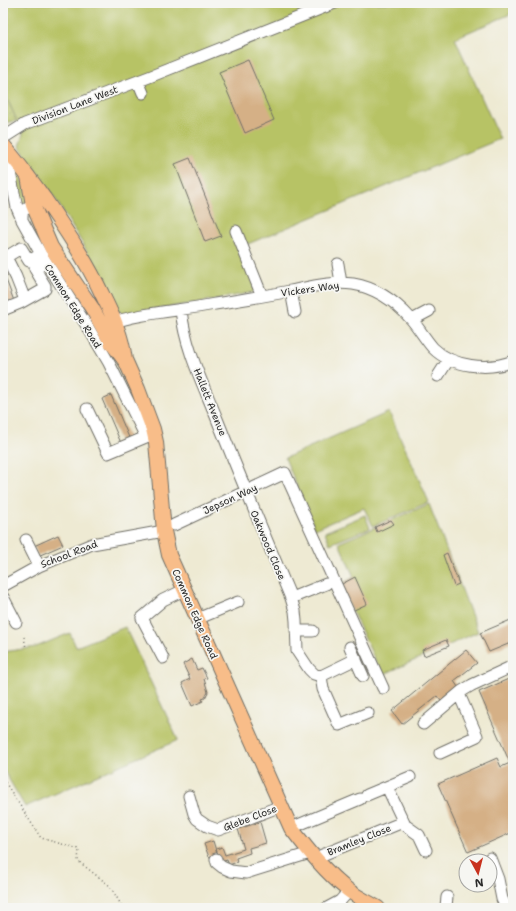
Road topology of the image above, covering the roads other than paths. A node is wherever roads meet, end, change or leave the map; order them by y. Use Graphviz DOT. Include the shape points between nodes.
graph roads {
  1 [pos="335,3"];
  2 [pos="138,81"];
  3 [pos="143,93"];
  4 [pos="3,138"];
  5 [pos="3,145"];
  6 [pos="9,167"];
  7 [pos="39,202"];
  8 [pos="21,217"];
  9 [pos="236,231"];
  10 [pos="67,232"];
  11 [pos="44,258"];
  12 [pos="338,264"];
  13 [pos="70,276"];
  14 [pos="341,283"];
  15 [pos="291,291"];
  16 [pos="262,296"];
  17 [pos="25,300"];
  18 [pos="3,310"];
  19 [pos="181,310"];
  20 [pos="295,312"];
  21 [pos="429,312"];
  22 [pos="118,320"];
  23 [pos="412,320"];
  24 [pos="102,326"];
  25 [pos="449,359"];
  26 [pos="513,361"];
  27 [pos="126,362"];
  28 [pos="438,376"];
  29 [pos="138,389"];
  30 [pos="125,395"];
  31 [pos="87,409"];
  32 [pos="245,491"];
  33 [pos="162,516"];
  34 [pos="169,528"];
  35 [pos="140,535"];
  36 [pos="26,540"];
  37 [pos="39,566"];
  38 [pos="326,584"];
  39 [pos="3,586"];
  40 [pos="184,590"];
  41 [pos="3,598"];
  42 [pos="291,598"];
  43 [pos="238,602"];
  44 [pos="197,619"];
  45 [pos="16,622"];
  46 [pos="296,631"];
  47 [pos="312,631"];
  48 [pos="350,647"];
  49 [pos="163,658"];
  50 [pos="356,660"];
  51 [pos="513,666"];
  52 [pos="321,676"];
  53 [pos="363,676"];
  54 [pos="383,688"];
  55 [pos="458,694"];
  56 [pos="368,713"];
  57 [pos="423,724"];
  58 [pos="440,753"];
  59 [pos="410,776"];
  60 [pos="387,787"];
  61 [pos="189,796"];
  62 [pos="281,806"];
  63 [pos="403,822"];
  64 [pos="291,828"];
  65 [pos="426,850"];
  66 [pos="313,855"];
  67 [pos="216,859"];
  68 [pos="498,879"];
  69 [pos="349,892"];
  70 [pos="501,902"];
  71 [pos="327,908"];
  72 [pos="378,908"];
  1 -- 2 [label="street, Division Lane West"];
  2 -- 3 [label="street"];
  2 -- 4 [label="street, Division Lane West" via="25,124"];
  5 -- 7 [label="main road, Common Edge Road" via="28,176"];
  6 -- 8 [label="street, Common Edge Road" via="16,208"];
  7 -- 8 [label="street" via="24,210"];
  7 -- 10 [label="main road, Common Edge Road"];
  7 -- 13 [label="main road, Common Edge Road" via="51,247"];
  8 -- 11 [label="street, Common Edge Road"];
  9 -- 16 [label="street"];
  10 -- 13 [label="main road" via="56,236 54,240"];
  10 -- 22 [label="main road, Common Edge Road"];
  11 -- 17 [label="street" via="35,269 45,288"];
  11 -- 17 [label="street" via="29,261 21,248 6,257"];
  11 -- 30 [label="street, Common Edge Road" via="78,310"];
  12 -- 14 [label="street"];
  13 -- 24 [label="main road, Common Edge Road"];
  14 -- 15 [label="street, Vickers Way"];
  14 -- 23 [label="street, Vickers Way" via="381,293"];
  15 -- 16 [label="street, Vickers Way"];
  15 -- 20 [label="street"];
  16 -- 19 [label="street, Vickers Way"];
  17 -- 18 [label="street"];
  19 -- 22 [label="street, Vickers Way"];
  19 -- 32 [label="street, Hallett Avenue" via="186,338"];
  21 -- 23 [label="street"];
  22 -- 24 [label="street, Vickers Way"];
  22 -- 27 [label="main road, Common Edge Road"];
  23 -- 25 [label="street, Vickers Way" via="433,348"];
  24 -- 27 [label="main road, Common Edge Road"];
  25 -- 26 [label="street, Vickers Way" via="473,366 491,366"];
  25 -- 28 [label="street"];
  27 -- 29 [label="main road, Common Edge Road"];
  29 -- 30 [label="street"];
  29 -- 33 [label="main road, Common Edge Road" via="156,442"];
  30 -- 31 [label="street, Common Edge Road" via="146,437 108,453"];
  32 -- 34 [label="street, Jepson Way"];
  32 -- 42 [label="street, Oakwood Close"];
  32 -- 54 [label="street, Jepson Way" via="285,473"];
  33 -- 34 [label="main road, Common Edge Road"];
  33 -- 35 [label="street, School Road"];
  34 -- 35 [label="street, School Road"];
  34 -- 40 [label="main road, Common Edge Road" via="168,555"];
  35 -- 37 [label="street, School Road" via="92,544"];
  36 -- 37 [label="street"];
  37 -- 39 [label="street, School Road"];
  38 -- 42 [label="street"];
  40 -- 44 [label="main road, Common Edge Road"];
  40 -- 49 [label="street" via="163,600 142,618"];
  41 -- 45 [label="street"];
  42 -- 46 [label="street, Oakwood Close" via="295,611"];
  43 -- 44 [label="street"];
  44 -- 62 [label="main road, Common Edge Road"];
  46 -- 47 [label="street"];
  46 -- 52 [label="street, Oakwood Close" via="297,651 314,674"];
  48 -- 50 [label="street"];
  50 -- 52 [label="street"];
  50 -- 53 [label="street"];
  51 -- 55 [label="street"];
  52 -- 56 [label="street" via="322,689 339,726"];
  55 -- 57 [label="street"];
  55 -- 58 [label="street" via="477,736"];
  59 -- 60 [label="street"];
  60 -- 63 [label="street, Bramley Close"];
  60 -- 64 [label="street"];
  61 -- 62 [label="street, Glebe Close" via="197,819 218,830"];
  62 -- 64 [label="main road, Common Edge Road"];
  63 -- 65 [label="street, Bramley Close" via="419,835"];
  63 -- 66 [label="street, Bramley Close"];
  64 -- 66 [label="main road, Common Edge Road"];
  66 -- 67 [label="street, Bramley Close" via="246,873 222,867 217,864"];
  66 -- 69 [label="main road, Common Edge Road"];
  68 -- 70 [label="street"];
  69 -- 71 [label="street"];
  69 -- 72 [label="main road, Common Edge Road"];
}
